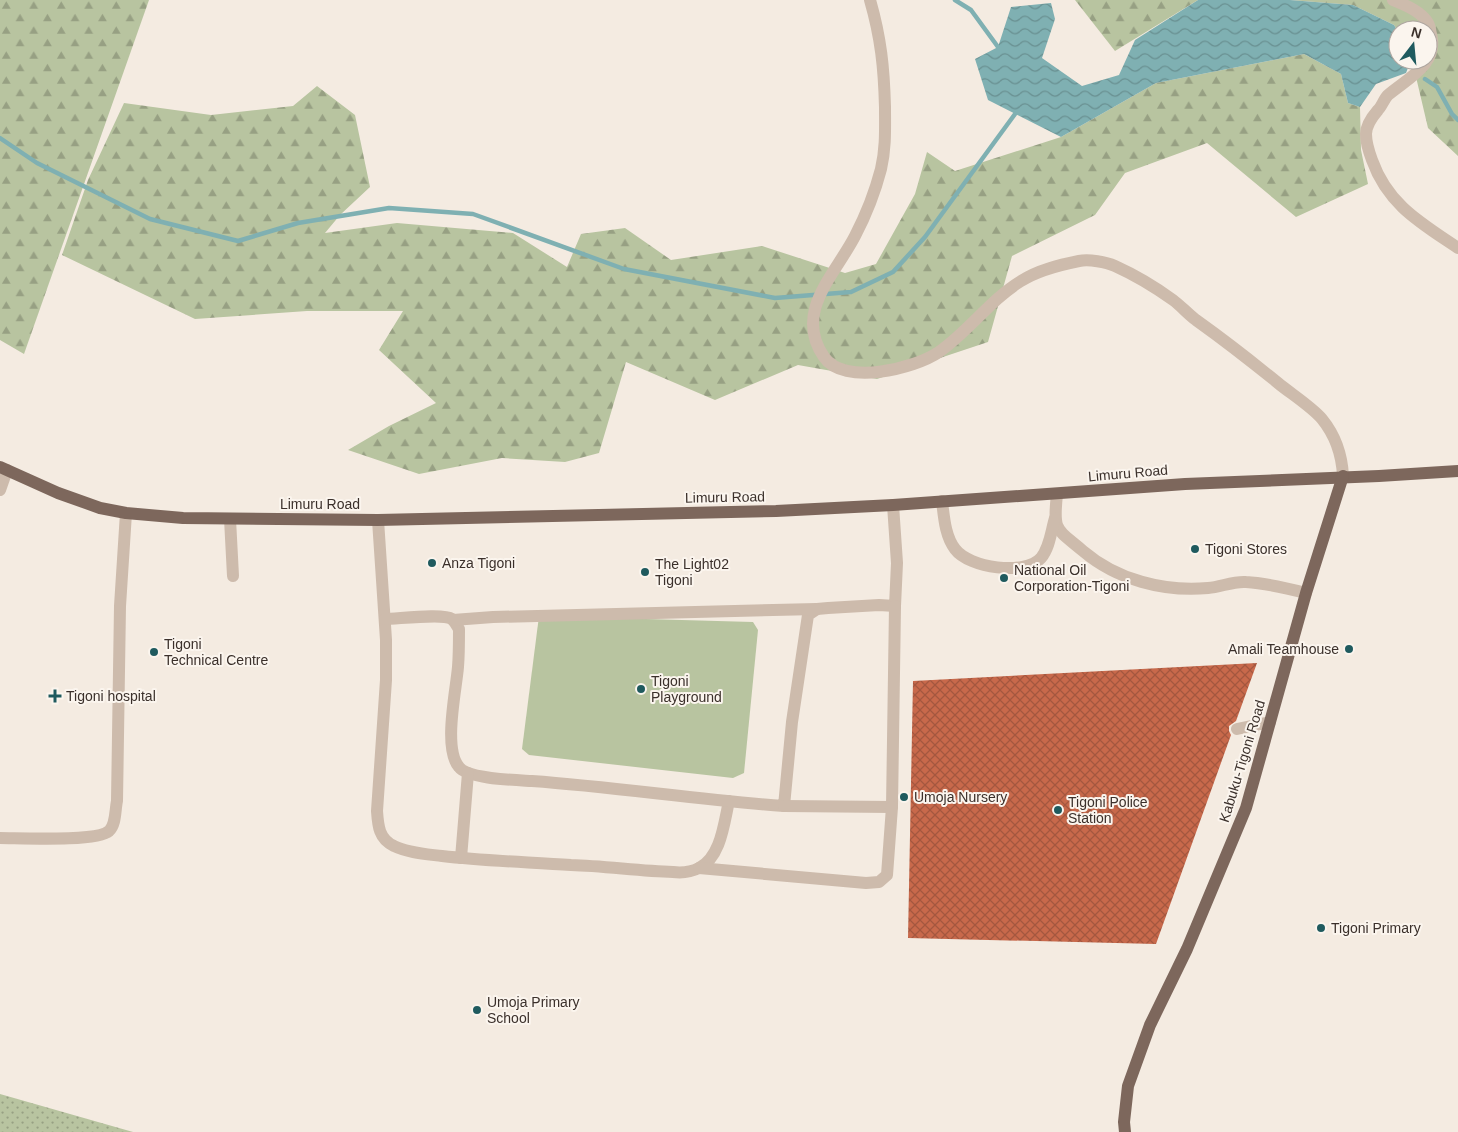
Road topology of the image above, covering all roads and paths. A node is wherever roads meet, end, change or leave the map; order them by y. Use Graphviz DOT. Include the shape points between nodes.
graph roads {
  1 [pos="870,0"];
  2 [pos="1394,0"];
  3 [pos="1458,248"];
  4 [pos="3,469"];
  5 [pos="1458,471"];
  6 [pos="1343,476"];
  7 [pos="0,490"];
  8 [pos="1057,494"];
  9 [pos="942,501"];
  10 [pos="893,505"];
  11 [pos="126,513"];
  12 [pos="1055,516"];
  13 [pos="230,519"];
  14 [pos="378,520"];
  15 [pos="233,576"];
  16 [pos="1306,593"];
  17 [pos="895,606"];
  18 [pos="817,609"];
  19 [pos="385,620"];
  20 [pos="453,620"];
  21 [pos="1270,722"];
  22 [pos="1237,729"];
  23 [pos="468,773"];
  24 [pos="730,801"];
  25 [pos="784,806"];
  26 [pos="892,808"];
  27 [pos="0,838"];
  28 [pos="461,858"];
  29 [pos="698,868"];
  30 [pos="1125,1132"];
  1 -- 6 [label="street" via="884,64 885,143 870,202 813,315 813,337 825,359 837,369 863,374 905,366 938,353 996,298 1038,272 1083,260 1112,265 1173,300 1321,418 1336,444"];
  2 -- 3 [label="street" via="1413,9 1428,23 1433,42 1430,59 1386,96 1372,117 1366,133 1368,148 1375,167 1398,204"];
  4 -- 7 [label="street"];
  4 -- 11 [label="main road, Limuru Road" via="58,493 100,508"];
  5 -- 6 [label="main road, Limuru Road"];
  6 -- 8 [label="main road, Limuru Road"];
  6 -- 16 [label="main road, Kabuku-Tigoni Road"];
  8 -- 9 [label="main road, Limuru Road"];
  8 -- 12 [label="street"];
  9 -- 10 [label="main road, Limuru Road"];
  9 -- 12 [label="street" via="946,529 955,550 976,564 991,567 1032,565 1040,560 1049,544"];
  10 -- 14 [label="main road, Limuru Road" via="776,511"];
  10 -- 17 [label="street"];
  11 -- 13 [label="main road, Limuru Road"];
  11 -- 27 [label="street" via="120,606 117,801 111,828 100,836"];
  12 -- 16 [label="street" via="1060,533 1106,567 1127,577 1164,586 1208,588 1243,582 1273,584"];
  13 -- 14 [label="main road, Limuru Road"];
  13 -- 15 [label="street"];
  14 -- 19 [label="street"];
  16 -- 21 [label="main road, Kabuku-Tigoni Road"];
  17 -- 18 [label="street" via="879,604"];
  17 -- 26 [label="street"];
  18 -- 20 [label="street"];
  18 -- 25 [label="street" via="808,615 804,629"];
  19 -- 20 [label="street" via="441,616"];
  19 -- 28 [label="street" via="386,680 377,811 379,830 389,843 403,850"];
  20 -- 23 [label="street" via="459,638 452,749 459,768"];
  21 -- 22 [label="street"];
  21 -- 30 [label="main road, Kabuku-Tigoni Road" via="1246,808 1188,949 1150,1025 1128,1086"];
  23 -- 24 [label="street"];
  23 -- 28 [label="street"];
  24 -- 25 [label="street"];
  24 -- 29 [label="street" via="714,852"];
  25 -- 26 [label="street"];
  26 -- 29 [label="street" via="887,875 879,882 866,884"];
  28 -- 29 [label="street" via="673,872"];
}
